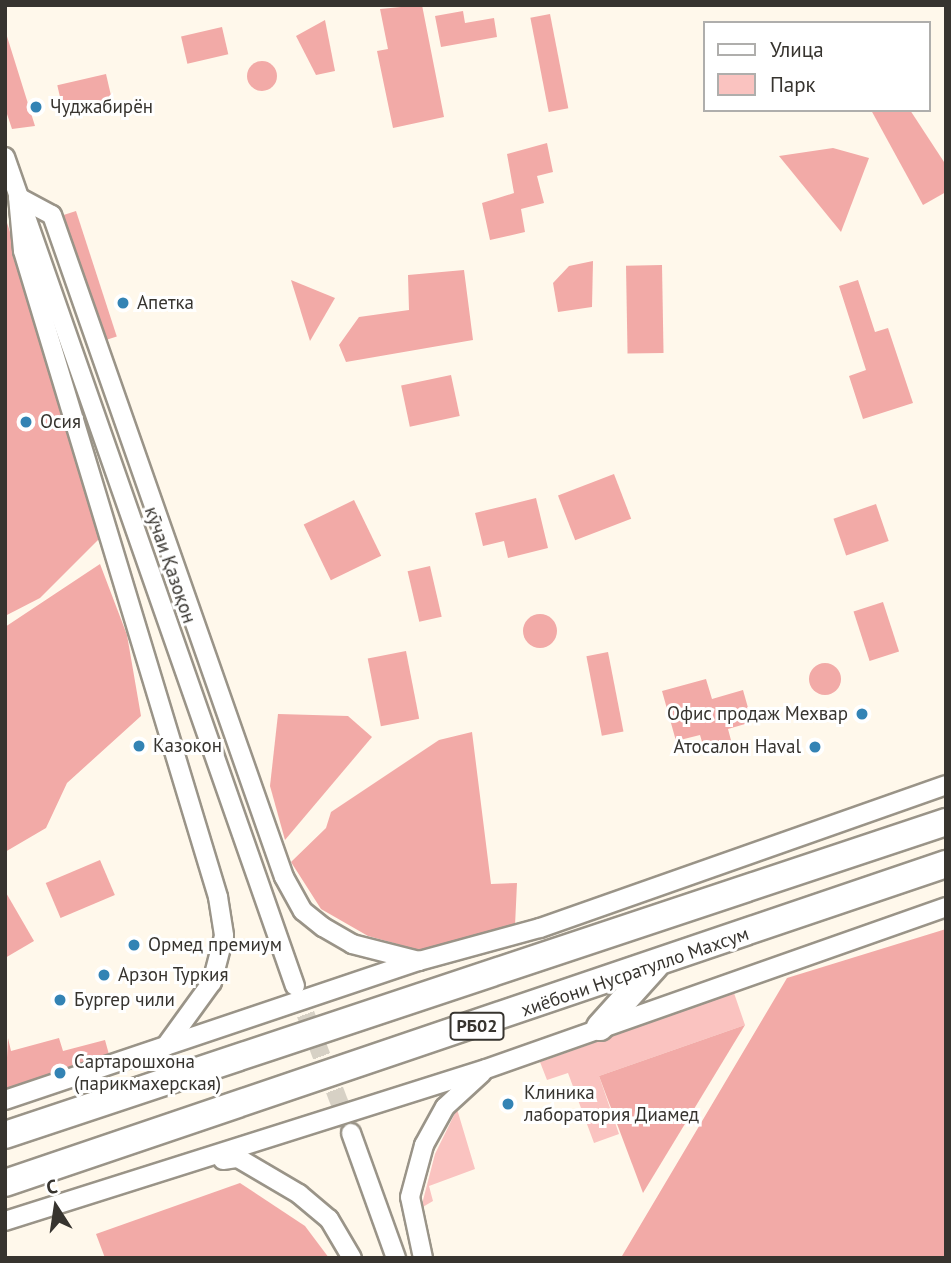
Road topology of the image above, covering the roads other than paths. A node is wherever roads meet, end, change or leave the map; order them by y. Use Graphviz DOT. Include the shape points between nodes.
graph roads {
  1 [pos="5,157"];
  2 [pos="11,202"];
  3 [pos="946,785"];
  4 [pos="946,822"];
  5 [pos="946,864"];
  6 [pos="946,907"];
  7 [pos="419,961"];
  8 [pos="656,964"];
  9 [pos="295,986"];
  10 [pos="600,1027"];
  11 [pos="164,1048"];
  12 [pos="486,1069"];
  13 [pos="5,1100"];
  14 [pos="351,1133"];
  15 [pos="5,1135"];
  16 [pos="202,1163"];
  17 [pos="5,1183"];
  18 [pos="5,1221"];
  19 [pos="352,1258"];
  20 [pos="396,1258"];
  21 [pos="423,1258"];
  1 -- 2 [label="street, кӯчаи Қазоқон"];
  2 -- 7 [label="street" via="51,215 284,877 303,911 323,927 352,944"];
  2 -- 9 [label="street, кӯчаи Қазоқон"];
  2 -- 11 [label="street" via="218,897 224,936 212,982"];
  3 -- 7 [label="street" via="540,928"];
  4 -- 15 [label="highway, РБ02"];
  5 -- 8 [label="highway, хиёбони Нусратулло Махсум / РБ02"];
  6 -- 10 [label="street"];
  7 -- 11 [label="street"];
  8 -- 10 [label="highway"];
  8 -- 17 [label="highway, хиёбони Нусратулло Махсум / РБ02"];
  10 -- 12 [label="street"];
  11 -- 13 [label="street"];
  12 -- 16 [label="street"];
  12 -- 21 [label="street" via="445,1107 424,1144 410,1197"];
  14 -- 20 [label="street"];
  16 -- 18 [label="street"];
  16 -- 19 [label="street" via="238,1158 265,1171 329,1219"];
}
